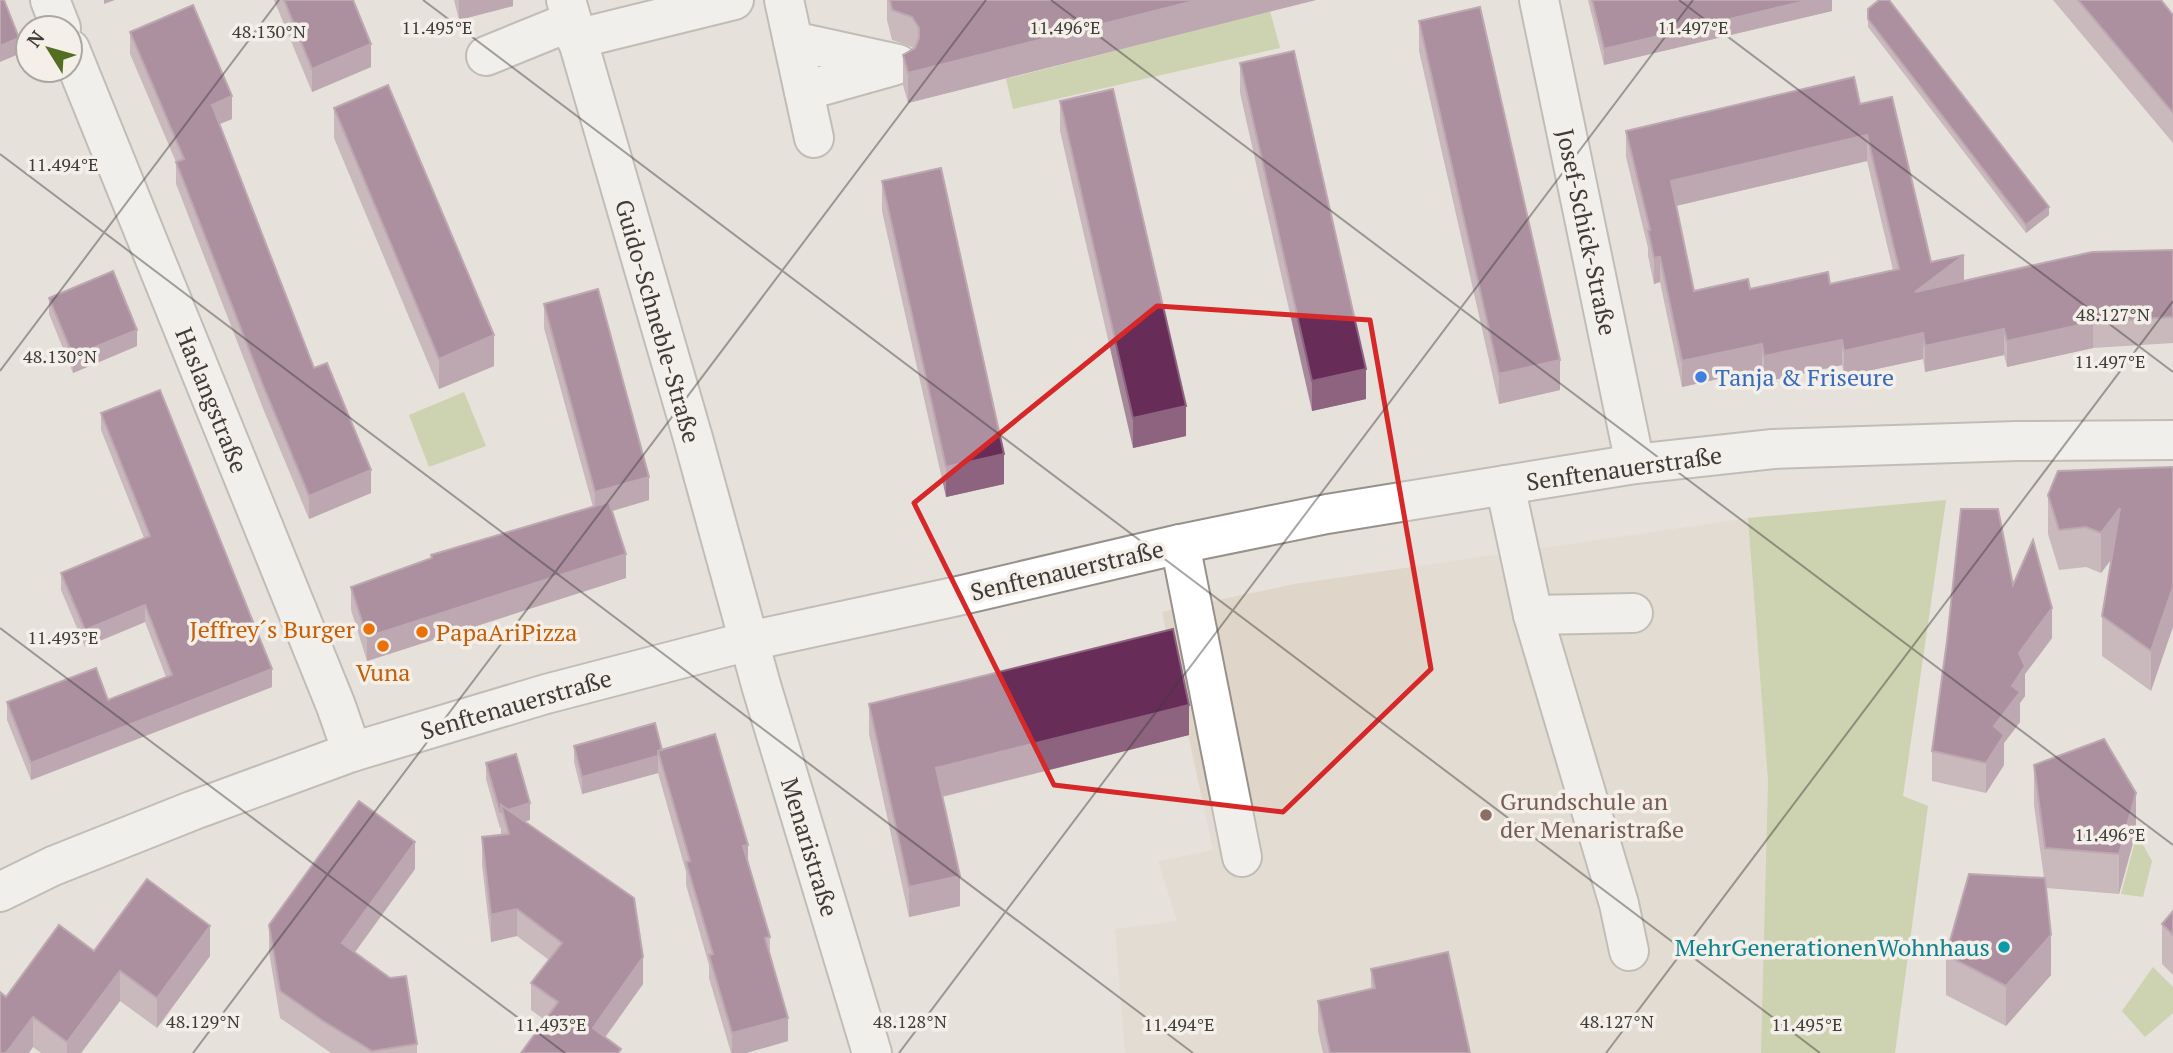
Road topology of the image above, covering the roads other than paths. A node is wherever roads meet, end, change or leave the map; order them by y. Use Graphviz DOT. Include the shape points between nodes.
graph roads {
  1 [pos="784,0"];
  2 [pos="1539,0"];
  3 [pos="712,3"];
  4 [pos="571,20"];
  5 [pos="793,41"];
  6 [pos="496,57"];
  7 [pos="84,84"];
  8 [pos="804,91"];
  9 [pos="814,138"];
  10 [pos="2173,440"];
  11 [pos="1636,464"];
  12 [pos="1505,485"];
  13 [pos="1180,544"];
  14 [pos="1633,612"];
  15 [pos="1533,615"];
  16 [pos="749,642"];
  17 [pos="352,752"];
  18 [pos="1242,857"];
  19 [pos="0,892"];
  20 [pos="1629,951"];
  21 [pos="872,1053"];
  1 -- 5 [label="street"];
  2 -- 11 [label="street, Josef-Schick-Straße"];
  3 -- 4 [label="street"];
  4 -- 6 [label="street"];
  4 -- 16 [label="street, Guido-Schneble-Straße"];
  5 -- 8 [label="street"];
  5 -- 8 [label="street" via="898,64"];
  7 -- 17 [label="street, Haslangstraße"];
  8 -- 9 [label="street"];
  10 -- 11 [label="street, Senftenauerstraße" via="1773,449"];
  11 -- 12 [label="street, Senftenauerstraße"];
  12 -- 13 [label="street, Senftenauerstraße"];
  12 -- 15 [label="street"];
  13 -- 16 [label="street, Senftenauerstraße"];
  13 -- 18 [label="street"];
  14 -- 15 [label="street"];
  15 -- 20 [label="street"];
  16 -- 17 [label="street, Senftenauerstraße" via="546,694"];
  16 -- 21 [label="street, Menaristraße"];
  17 -- 19 [label="street, Senftenauerstraße" via="53,866"];
}
